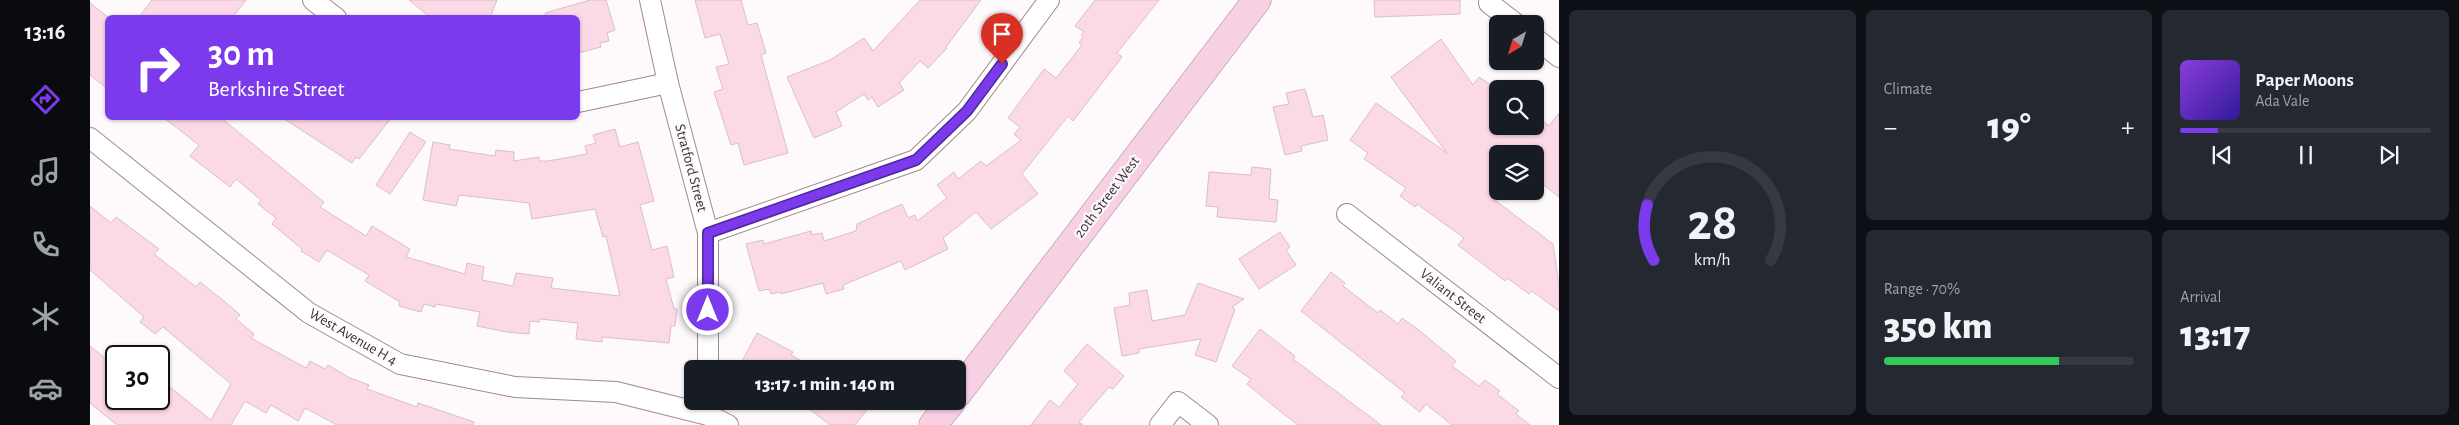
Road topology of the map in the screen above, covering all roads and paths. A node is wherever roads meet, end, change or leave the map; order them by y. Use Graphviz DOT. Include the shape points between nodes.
graph roads {
  1 [pos="313,0"];
  2 [pos="650,0"];
  3 [pos="1049,0"];
  4 [pos="1257,0"];
  5 [pos="1491,0"];
  6 [pos="332,15"];
  7 [pos="1504,15"];
  8 [pos="1544,45"];
  9 [pos="1559,57"];
  10 [pos="668,83"];
  11 [pos="580,102"];
  12 [pos="90,138"];
  13 [pos="1347,214"];
  14 [pos="708,233"];
  15 [pos="708,360"];
  16 [pos="1559,378"];
  17 [pos="966,382"];
  18 [pos="684,404"];
  19 [pos="710,410"];
  20 [pos="945,410"];
  21 [pos="728,425"];
  22 [pos="934,425"];
  23 [pos="1160,425"];
  24 [pos="1208,425"];
  1 -- 6 [label="street"];
  2 -- 10 [label="street, Stratford Street"];
  3 -- 14 [label="street" via="967,111 916,160"];
  4 -- 17 [label="main road, 20th Street West"];
  5 -- 7 [label="street" via="1489,3"];
  8 -- 9 [label="street"];
  10 -- 11 [label="street"];
  10 -- 14 [label="street, Stratford Street"];
  12 -- 18 [label="street, West Avenue H 4" via="309,313 400,364 515,387 616,392"];
  13 -- 16 [label="street, Valiant Street"];
  14 -- 15 [label="street, Stratford Street"];
  19 -- 21 [label="street, West Avenue H 4"];
  20 -- 22 [label="main road"];
  23 -- 24 [label="street" via="1178,402"];
}
